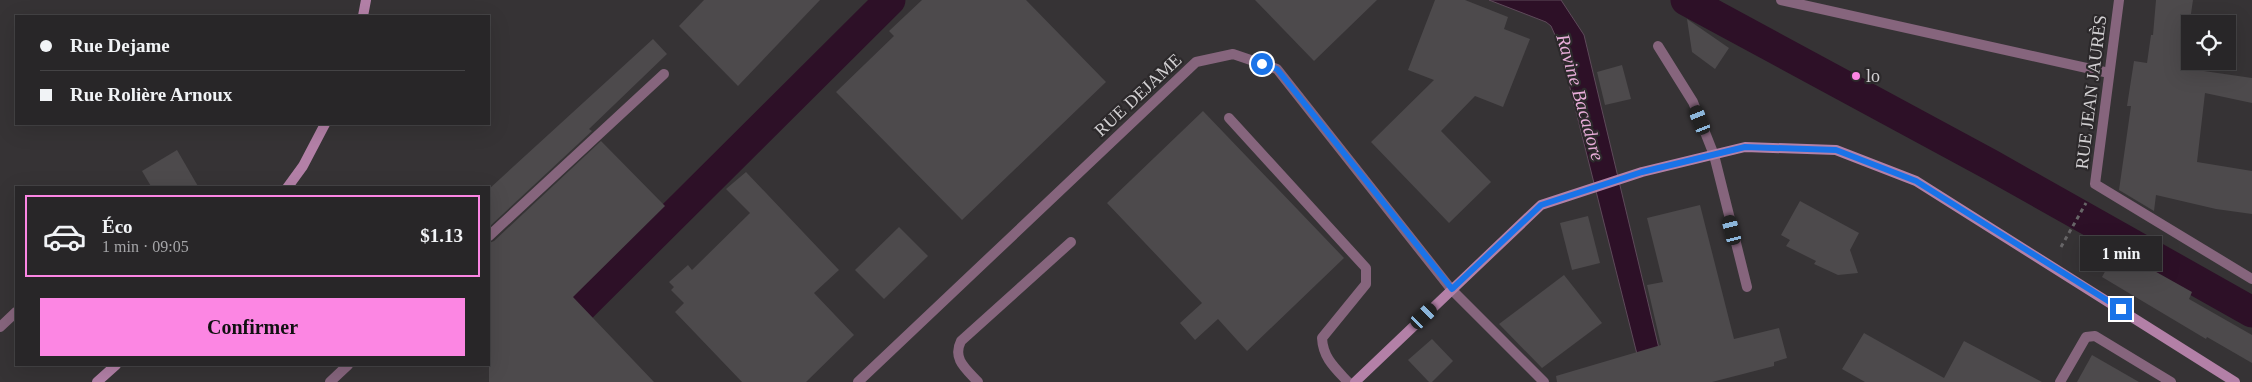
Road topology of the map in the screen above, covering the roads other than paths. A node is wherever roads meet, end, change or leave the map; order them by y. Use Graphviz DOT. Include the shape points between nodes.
graph roads {
  1 [pos="366,0"];
  2 [pos="1781,0"];
  3 [pos="2119,0"];
  4 [pos="363,15"];
  5 [pos="1658,46"];
  6 [pos="2108,73"];
  7 [pos="664,74"];
  8 [pos="1230,118"];
  9 [pos="324,125"];
  10 [pos="1714,154"];
  11 [pos="288,186"];
  12 [pos="490,235"];
  13 [pos="1071,242"];
  14 [pos="2252,279"];
  15 [pos="1746,288"];
  16 [pos="1452,289"];
  17 [pos="15,313"];
  18 [pos="0,327"];
  19 [pos="115,366"];
  20 [pos="347,366"];
  21 [pos="97,382"];
  22 [pos="330,382"];
  23 [pos="858,382"];
  24 [pos="978,382"];
  25 [pos="1348,382"];
  26 [pos="1355,382"];
  27 [pos="1544,382"];
  28 [pos="2060,382"];
  29 [pos="2171,382"];
  30 [pos="2235,382"];
  1 -- 4 [label="street"];
  2 -- 6 [label="street"];
  3 -- 6 [label="street, RUE JEAN JAURÈS"];
  5 -- 10 [label="street" via="1692,102"];
  6 -- 14 [label="street, RUE JEAN JAURÈS" via="2095,184"];
  7 -- 12 [label="street"];
  8 -- 25 [label="street" via="1366,268 1366,284 1322,338 1322,349 1328,362"];
  9 -- 11 [label="street"];
  10 -- 15 [label="street"];
  10 -- 16 [label="street" via="1642,172 1541,205"];
  10 -- 30 [label="street" via="1745,147 1836,150 1916,181"];
  13 -- 24 [label="street" via="962,341 957,350 960,362"];
  16 -- 23 [label="street, RUE DEJAME" via="1277,69 1233,54 1196,62"];
  16 -- 26 [label="street"];
  16 -- 27 [label="street, RUE DEJAME"];
  17 -- 18 [label="street"];
  19 -- 21 [label="street"];
  20 -- 22 [label="street"];
  28 -- 29 [label="street" via="2090,335"];
}
